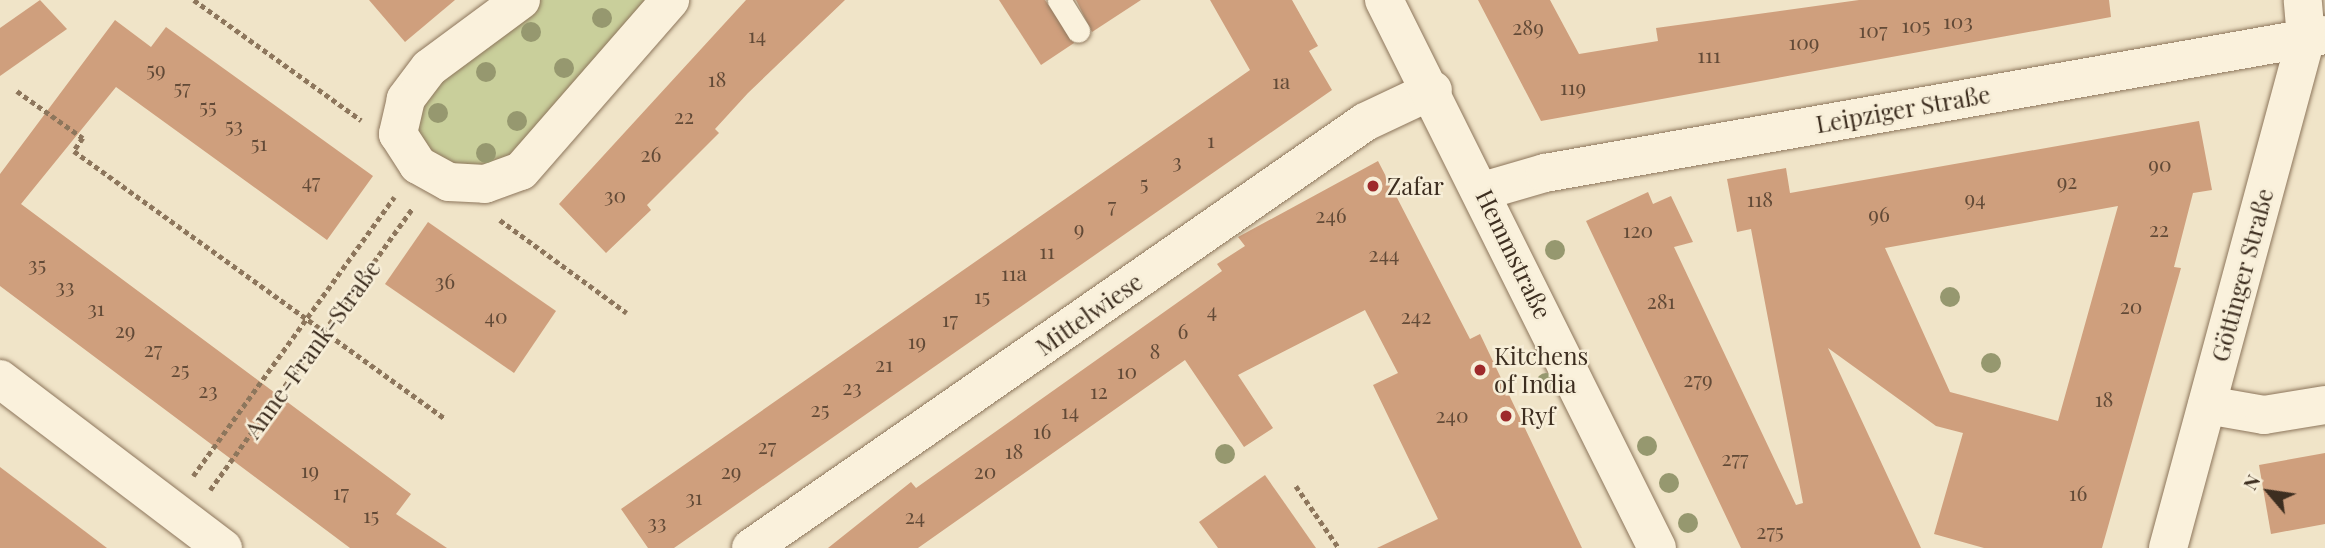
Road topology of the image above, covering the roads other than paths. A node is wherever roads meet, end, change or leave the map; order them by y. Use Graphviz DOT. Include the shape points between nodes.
graph roads {
  1 [pos="521,0"];
  2 [pos="670,0"];
  3 [pos="1059,0"];
  4 [pos="1384,0"];
  5 [pos="2303,0"];
  6 [pos="1079,30"];
  7 [pos="2316,37"];
  8 [pos="1433,90"];
  9 [pos="1483,191"];
  10 [pos="0,379"];
  11 [pos="2207,405"];
  12 [pos="2325,405"];
  13 [pos="223,548"];
  14 [pos="751,548"];
  15 [pos="1657,548"];
  16 [pos="2168,548"];
  1 -- 2 [label="street" via="429,68 406,99 425,164 485,184 521,171"];
  3 -- 6 [label="lane"];
  4 -- 8 [label="street, Hemmstraße"];
  5 -- 7 [label="street, Göttinger Straße"];
  7 -- 9 [label="street, Leipziger Straße" via="1545,173"];
  7 -- 11 [label="street, Göttinger Straße"];
  8 -- 9 [label="street, Hemmstraße"];
  8 -- 14 [label="street, Mittelwiese" via="1366,122"];
  9 -- 15 [label="street, Hemmstraße"];
  10 -- 13 [label="street"];
  11 -- 12 [label="street" via="2264,415"];
  11 -- 16 [label="street, Göttinger Straße"];
}
